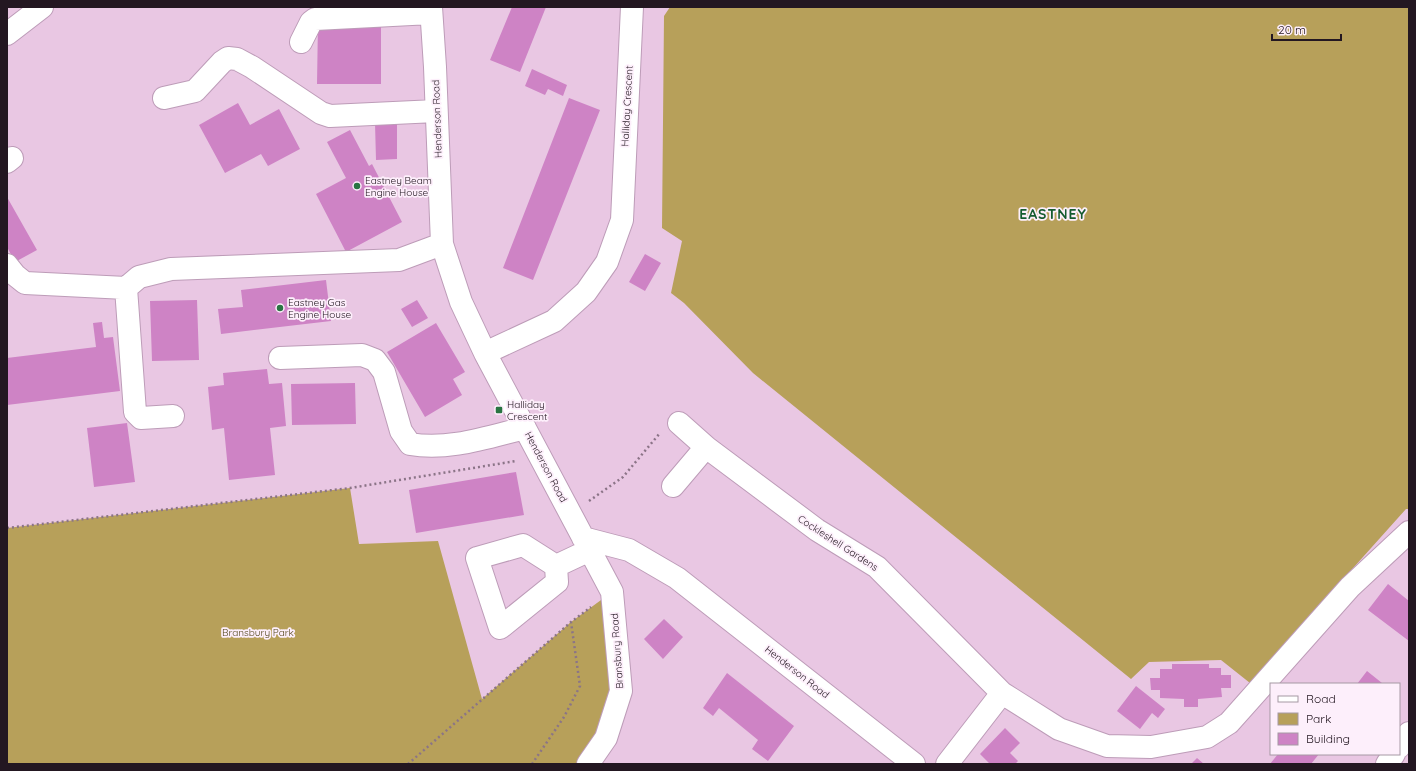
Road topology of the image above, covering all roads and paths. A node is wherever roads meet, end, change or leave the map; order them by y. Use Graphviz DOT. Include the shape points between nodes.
graph roads {
  1 [pos="42,7"];
  2 [pos="632,7"];
  3 [pos="431,10"];
  4 [pos="7,34"];
  5 [pos="301,42"];
  6 [pos="164,98"];
  7 [pos="436,111"];
  8 [pos="442,244"];
  9 [pos="7,265"];
  10 [pos="126,288"];
  11 [pos="485,353"];
  12 [pos="280,358"];
  13 [pos="173,416"];
  14 [pos="679,423"];
  15 [pos="525,428"];
  16 [pos="706,447"];
  17 [pos="540,457"];
  18 [pos="674,486"];
  19 [pos="571,514"];
  20 [pos="7,528"];
  21 [pos="1409,532"];
  22 [pos="586,544"];
  23 [pos="556,566"];
  24 [pos="612,592"];
  25 [pos="571,622"];
  26 [pos="1002,693"];
  27 [pos="1409,733"];
  28 [pos="1400,746"];
  29 [pos="1393,755"];
  30 [pos="408,764"];
  31 [pos="532,764"];
  32 [pos="588,764"];
  33 [pos="914,764"];
  34 [pos="947,764"];
  35 [pos="1387,764"];
  1 -- 4 [label="street"];
  2 -- 11 [label="street, Halliday Crescent" via="622,220 607,262 586,292 554,321"];
  3 -- 5 [label="street" via="315,18"];
  3 -- 7 [label="street, Henderson Road"];
  6 -- 7 [label="street" via="195,91 228,58 237,59 252,67 321,113 330,116"];
  7 -- 8 [label="street, Henderson Road"];
  8 -- 10 [label="street" via="399,260 171,270 140,277"];
  8 -- 11 [label="street, Henderson Road" via="461,302"];
  9 -- 10 [label="street" via="25,283"];
  10 -- 13 [label="street" via="135,412 140,418"];
  11 -- 15 [label="street, Henderson Road"];
  12 -- 15 [label="street" via="362,355 375,360 384,372 401,431 410,444 423,446 464,443"];
  14 -- 16 [label="street, Cockleshell Gardens"];
  14 -- 19 [label="path" via="673,419 622,477"];
  15 -- 17 [label="street, Henderson Road"];
  16 -- 18 [label="street"];
  16 -- 26 [label="street, Cockleshell Gardens" via="817,530 877,567"];
  17 -- 19 [label="street, Henderson Road"];
  17 -- 20 [label="path" via="350,488"];
  19 -- 22 [label="street, Henderson Road"];
  21 -- 26 [label="street, Cockleshell Gardens" via="1350,587 1229,723 1206,737 1151,747 1107,746 1060,729"];
  22 -- 23 [label="street"];
  22 -- 24 [label="street, Bransbury Road"];
  22 -- 33 [label="street, Henderson Road" via="628,550 677,578"];
  24 -- 25 [label="path"];
  24 -- 32 [label="street, Bransbury Road" via="621,691 606,738"];
  25 -- 30 [label="path"];
  25 -- 31 [label="path" via="580,686 564,718"];
  26 -- 34 [label="street"];
  27 -- 28 [label="street"];
  29 -- 35 [label="street"];
}
